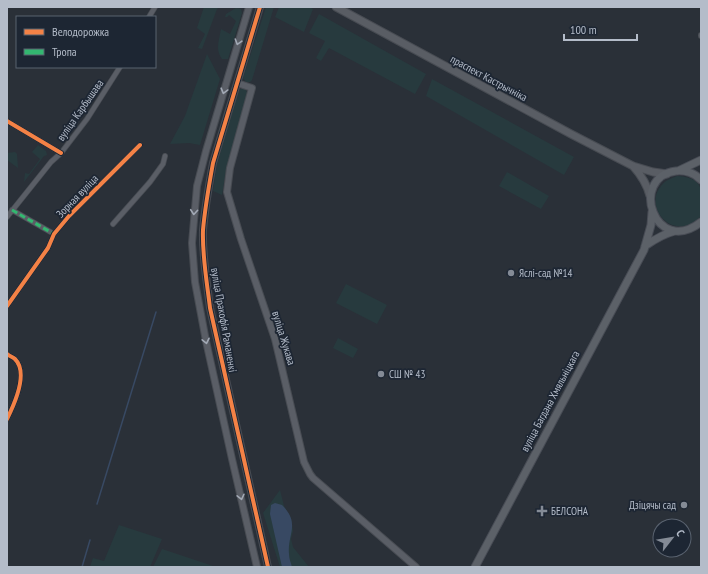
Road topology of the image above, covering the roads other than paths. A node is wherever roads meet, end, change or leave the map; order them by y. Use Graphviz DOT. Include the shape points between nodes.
graph roads {
  1 [pos="155,7"];
  2 [pos="249,7"];
  3 [pos="260,7"];
  4 [pos="336,7"];
  5 [pos="150,16"];
  6 [pos="119,68"];
  7 [pos="237,83"];
  8 [pos="220,105"];
  9 [pos="229,109"];
  10 [pos="7,121"];
  11 [pos="140,145"];
  12 [pos="61,153"];
  13 [pos="165,156"];
  14 [pos="701,160"];
  15 [pos="633,166"];
  16 [pos="678,171"];
  17 [pos="667,174"];
  18 [pos="701,180"];
  19 [pos="197,186"];
  20 [pos="208,188"];
  21 [pos="650,196"];
  22 [pos="12,210"];
  23 [pos="652,212"];
  24 [pos="7,217"];
  25 [pos="701,222"];
  26 [pos="113,224"];
  27 [pos="697,227"];
  28 [pos="677,231"];
  29 [pos="54,234"];
  30 [pos="645,246"];
  31 [pos="7,306"];
  32 [pos="7,354"];
  33 [pos="7,419"];
  34 [pos="242,456"];
  35 [pos="232,459"];
  36 [pos="258,567"];
  37 [pos="268,567"];
  38 [pos="416,567"];
  39 [pos="475,567"];
  1 -- 5 [label="street"];
  2 -- 8 [label="street, вуліца Пракофія Раманенкі, one-way"];
  3 -- 7 [label="street, вуліца Пракофія Раманенкі"];
  4 -- 15 [label="main road, праспект Кастрычніка"];
  6 -- 12 [label="street, вуліца Карбышава" via="95,108"];
  7 -- 9 [label="street, вуліца Пракофія Раманенкі"];
  7 -- 38 [label="street, вуліца Жукава" via="252,88 230,168 227,192 275,338 304,462 313,478"];
  8 -- 9 [label="street" via="223,110"];
  8 -- 19 [label="street, вуліца Пракофія Раманенкі"];
  9 -- 20 [label="street, вуліца Пракофія Раманенкі"];
  10 -- 12 [label="street"];
  11 -- 29 [label="street, Зорная вуліца"];
  12 -- 22 [label="street, вуліца Карбышава" via="50,162"];
  13 -- 26 [label="street" via="164,164"];
  14 -- 16 [label="main road"];
  15 -- 17 [label="main road, праспект Кастрычніка"];
  15 -- 21 [label="main road, праспект Кастрычніка" via="643,177"];
  16 -- 17 [label="main road"];
  16 -- 18 [label="main road" via="689,172"];
  17 -- 21 [label="main road" via="659,179"];
  19 -- 20 [label="street" via="204,182"];
  19 -- 35 [label="street, вуліца Пракофія Раманенкі, one-way" via="192,243 194,282"];
  20 -- 34 [label="street, вуліца Пракофія Раманенкі" via="203,231 205,269 210,308"];
  21 -- 23 [label="main road, вуліца Багдана Хмяльніцкага"];
  22 -- 24 [label="street, вуліца Карбышава"];
  22 -- 29 [label="street"];
  23 -- 28 [label="main road" via="662,225"];
  23 -- 30 [label="main road, вуліца Багдана Хмяльніцкага"];
  25 -- 27 [label="main road"];
  27 -- 28 [label="main road, вуліца Багдана Хмяльніцкага"];
  28 -- 30 [label="main road, вуліца Багдана Хмяльніцкага" via="655,238"];
  29 -- 31 [label="street, Зорная вуліца" via="48,248"];
  30 -- 39 [label="main road, вуліца Багдана Хмяльніцкага"];
  32 -- 33 [label="street" via="15,359 20,368 17,397"];
  34 -- 35 [label="street" via="238,463"];
  34 -- 37 [label="street, вуліца Пракофія Раманенкі"];
  35 -- 36 [label="street, вуліца Пракофія Раманенкі, one-way"];
}
